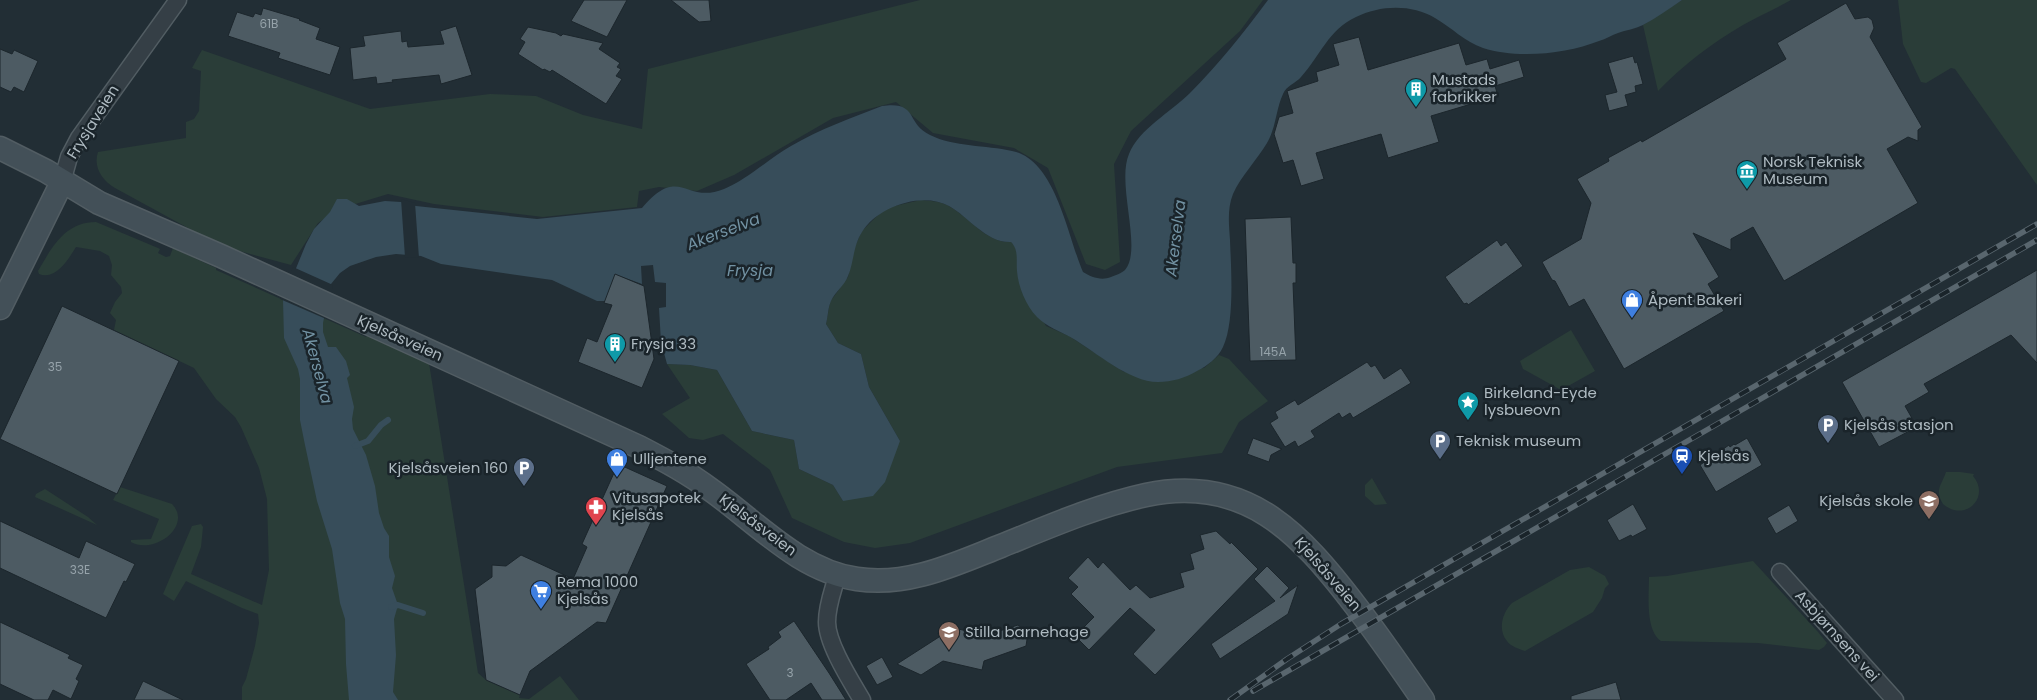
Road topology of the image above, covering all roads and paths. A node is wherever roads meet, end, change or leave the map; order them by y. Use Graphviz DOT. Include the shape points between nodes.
graph roads {
  1 [pos="178,0"];
  2 [pos="0,148"];
  3 [pos="62,182"];
  4 [pos="0,308"];
  5 [pos="1780,572"];
  6 [pos="837,576"];
  7 [pos="862,700"];
  8 [pos="1423,700"];
  9 [pos="1895,700"];
  1 -- 3 [label="street, Frysjaveien" via="79,138"];
  2 -- 3 [label="main road, Kjelsåsveien"];
  3 -- 4 [label="main road, Frysjaveien"];
  3 -- 6 [label="main road, Kjelsåsveien" via="99,203 667,461 694,477 795,554"];
  5 -- 9 [label="street, Asbjørnsens vei"];
  6 -- 7 [label="street" via="827,624 847,674"];
  6 -- 8 [label="main road, Kjelsåsveien" via="880,581 923,575 1117,503 1177,491 1224,496 1262,511 1303,542 1390,650"];
}
